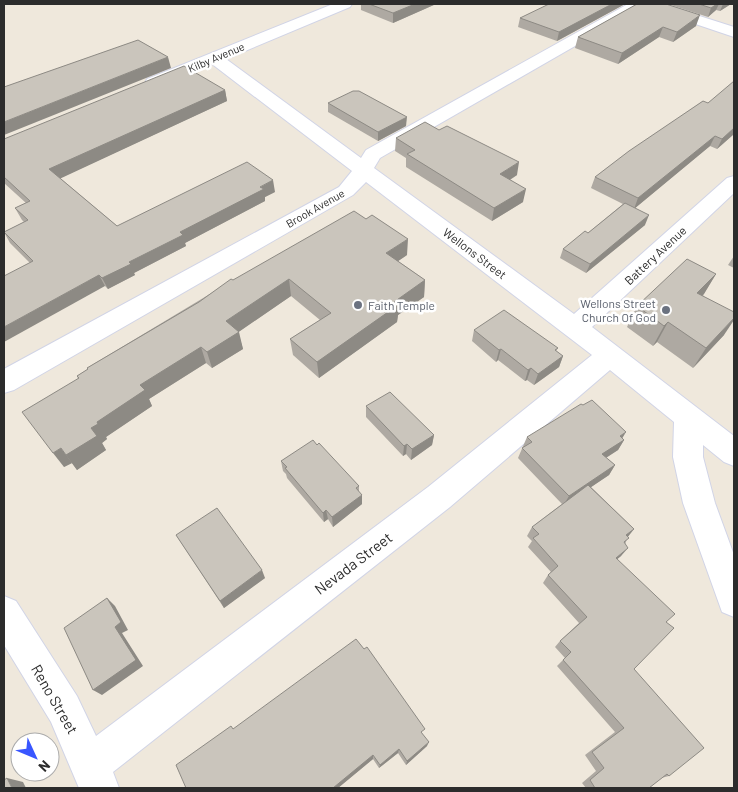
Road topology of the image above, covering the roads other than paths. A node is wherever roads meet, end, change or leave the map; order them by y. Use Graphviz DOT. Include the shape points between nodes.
graph roads {
  1 [pos="345,4"];
  2 [pos="638,4"];
  3 [pos="649,4"];
  4 [pos="734,32"];
  5 [pos="214,58"];
  6 [pos="142,88"];
  7 [pos="364,170"];
  8 [pos="734,182"];
  9 [pos="575,328"];
  10 [pos="610,355"];
  11 [pos="4,382"];
  12 [pos="688,416"];
  13 [pos="734,452"];
  14 [pos="734,600"];
  15 [pos="4,613"];
  16 [pos="95,776"];
  1 -- 5 [label="street, Kilby Avenue"];
  2 -- 7 [label="street, Brook Avenue" via="373,154"];
  3 -- 4 [label="street"];
  5 -- 6 [label="street, Kilby Avenue"];
  5 -- 7 [label="street, Wellons Street"];
  7 -- 9 [label="street, Wellons Street"];
  7 -- 11 [label="street, Brook Avenue" via="346,191"];
  8 -- 9 [label="street, Battery Avenue"];
  9 -- 10 [label="street, Wellons Street"];
  10 -- 12 [label="street, Wellons Street"];
  10 -- 16 [label="street, Nevada Street"];
  12 -- 13 [label="street, Wellons Street"];
  12 -- 14 [label="street" via="688,457 699,503"];
  15 -- 16 [label="street, Reno Street" via="64,709"];
}
